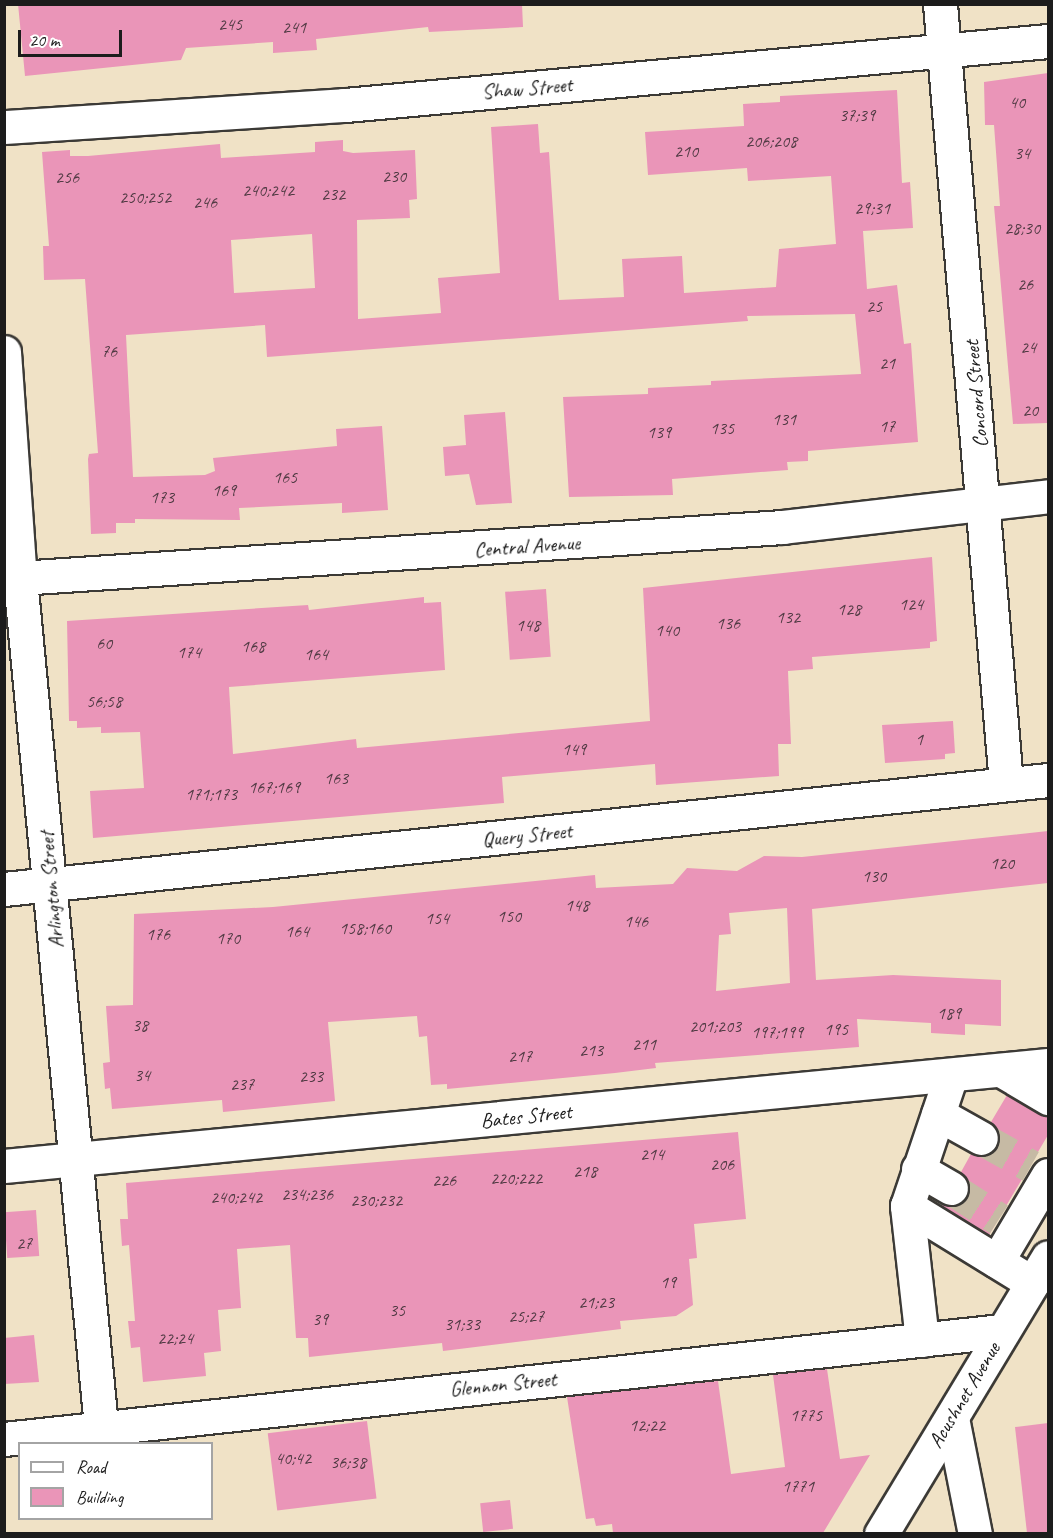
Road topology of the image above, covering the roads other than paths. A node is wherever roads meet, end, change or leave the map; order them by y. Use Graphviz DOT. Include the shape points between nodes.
graph roads {
  1 [pos="940,4"];
  2 [pos="1048,41"];
  3 [pos="944,51"];
  4 [pos="4,128"];
  5 [pos="4,352"];
  6 [pos="1048,496"];
  7 [pos="986,504"];
  8 [pos="12,579"];
  9 [pos="1048,780"];
  10 [pos="1006,783"];
  11 [pos="50,885"];
  12 [pos="4,889"];
  13 [pos="1048,1065"];
  14 [pos="1001,1070"];
  15 [pos="951,1075"];
  16 [pos="1048,1098"];
  17 [pos="938,1113"];
  18 [pos="981,1138"];
  19 [pos="76,1159"];
  20 [pos="4,1166"];
  21 [pos="918,1169"];
  22 [pos="1042,1172"];
  23 [pos="951,1188"];
  24 [pos="907,1206"];
  25 [pos="997,1261"];
  26 [pos="1040,1270"];
  27 [pos="1002,1331"];
  28 [pos="922,1340"];
  29 [pos="952,1418"];
  30 [pos="100,1427"];
  31 [pos="4,1439"];
  32 [pos="881,1533"];
  33 [pos="975,1533"];
  1 -- 3 [label="street, Concord Street"];
  2 -- 3 [label="street, Shaw Street"];
  3 -- 4 [label="street, Shaw Street" via="345,105"];
  3 -- 7 [label="street, Concord Street"];
  5 -- 8 [label="street, Arlington Street"];
  6 -- 7 [label="street, Central Avenue"];
  7 -- 8 [label="street, Central Avenue" via="782,527"];
  7 -- 10 [label="street, Concord Street"];
  8 -- 11 [label="street, Arlington Street"];
  9 -- 10 [label="street, Query Street"];
  10 -- 11 [label="street, Query Street"];
  11 -- 12 [label="street, Query Street"];
  11 -- 19 [label="street, Arlington Street"];
  13 -- 14 [label="street, Bates Street"];
  14 -- 15 [label="street, Bates Street"];
  14 -- 16 [label="street"];
  15 -- 17 [label="street"];
  15 -- 19 [label="street, Bates Street"];
  17 -- 18 [label="street"];
  17 -- 21 [label="street"];
  19 -- 20 [label="street, Bates Street"];
  19 -- 30 [label="street, Arlington Street"];
  21 -- 23 [label="street"];
  21 -- 24 [label="street"];
  22 -- 25 [label="street" via="1007,1224"];
  24 -- 25 [label="street"];
  24 -- 28 [label="street"];
  25 -- 26 [label="street"];
  26 -- 27 [label="street, Acushnet Avenue"];
  27 -- 28 [label="street, Glennon Street"];
  27 -- 29 [label="street, Acushnet Avenue"];
  28 -- 30 [label="street, Glennon Street"];
  29 -- 32 [label="street, Acushnet Avenue"];
  29 -- 33 [label="street"];
  30 -- 31 [label="street, Glennon Street"];
}
